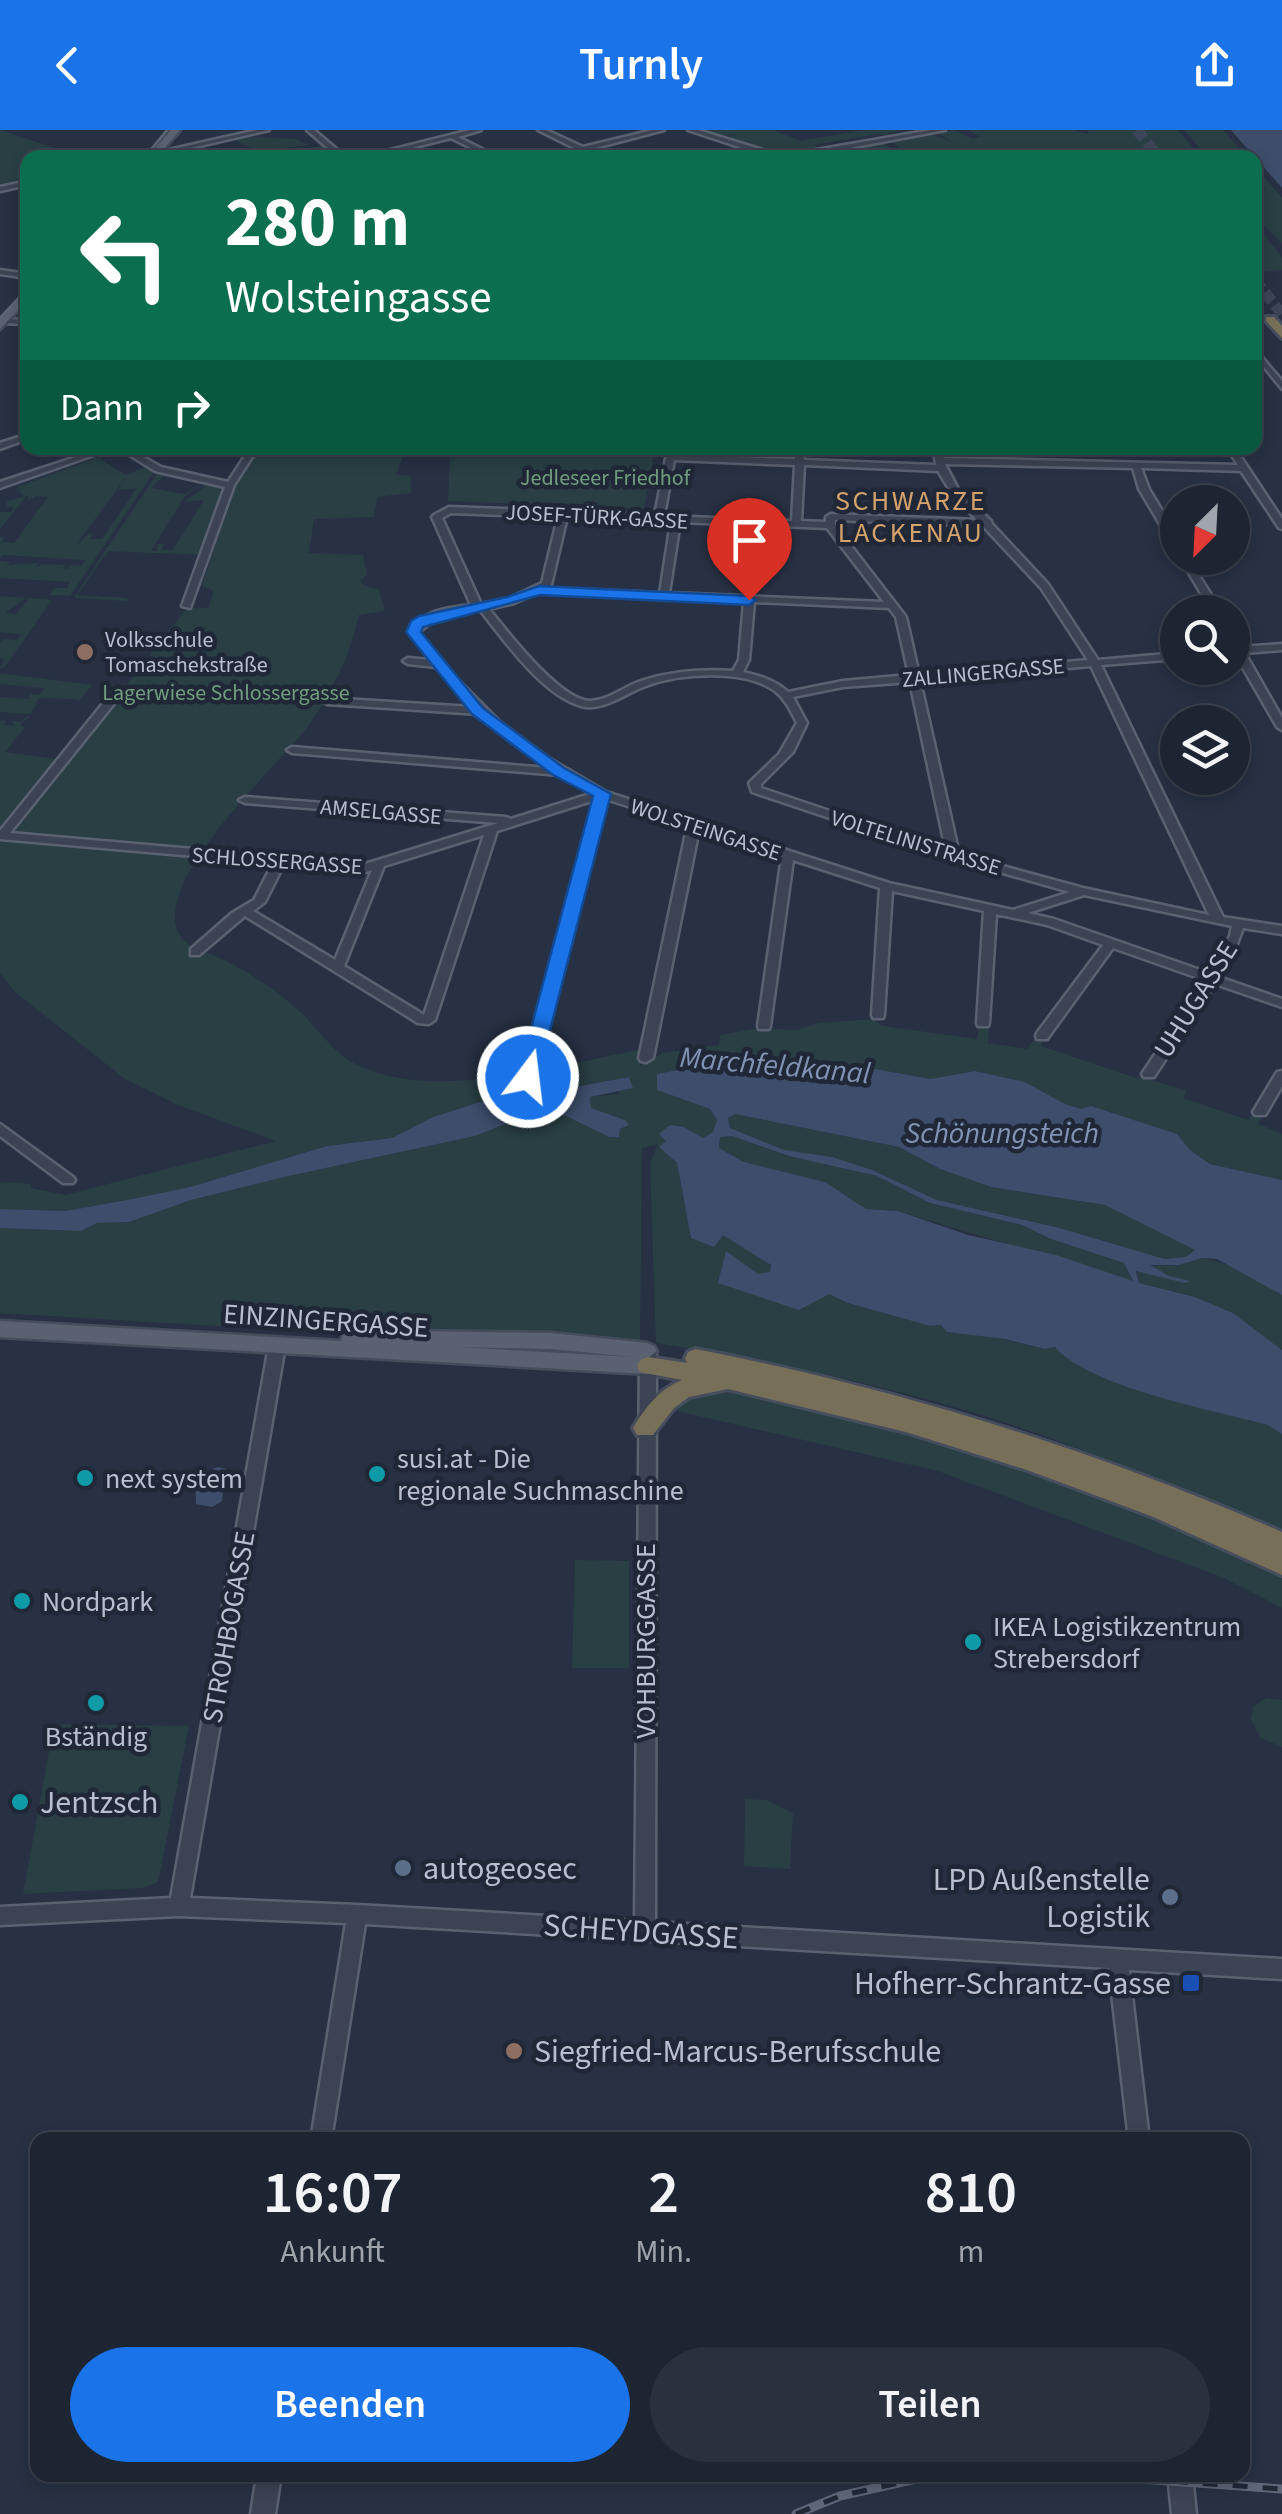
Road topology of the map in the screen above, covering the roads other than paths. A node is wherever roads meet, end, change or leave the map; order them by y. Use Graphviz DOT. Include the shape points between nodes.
graph roads {
  1 [pos="164,130"];
  2 [pos="176,130"];
  3 [pos="266,130"];
  4 [pos="310,130"];
  5 [pos="439,130"];
  6 [pos="478,130"];
  7 [pos="540,130"];
  8 [pos="661,130"];
  9 [pos="691,130"];
  10 [pos="942,130"];
  11 [pos="452,136"];
  12 [pos="581,149"];
  13 [pos="145,150"];
  14 [pos="158,150"];
  15 [pos="179,150"];
  16 [pos="334,150"];
  17 [pos="395,150"];
  18 [pos="481,150"];
  19 [pos="577,150"];
  20 [pos="756,150"];
  21 [pos="828,150"];
  22 [pos="20,286"];
  23 [pos="20,301"];
  24 [pos="0,307"];
  25 [pos="1270,319"];
  26 [pos="2,322"];
  27 [pos="1282,334"];
  28 [pos="1262,360"];
  29 [pos="1282,387"];
  30 [pos="90,455"];
  31 [pos="134,455"];
  32 [pos="249,455"];
  33 [pos="670,455"];
  34 [pos="709,455"];
  35 [pos="800,455"];
  36 [pos="939,455"];
  37 [pos="1112,455"];
  38 [pos="1235,455"];
  39 [pos="799,462"];
  40 [pos="940,465"];
  41 [pos="1115,468"];
  42 [pos="1137,468"];
  43 [pos="1244,468"];
  44 [pos="230,485"];
  45 [pos="0,486"];
  46 [pos="563,514"];
  47 [pos="1278,514"];
  48 [pos="1160,516"];
  49 [pos="659,518"];
  50 [pos="676,520"];
  51 [pos="796,524"];
  52 [pos="988,524"];
  53 [pos="830,525"];
  54 [pos="1282,526"];
  55 [pos="539,591"];
  56 [pos="664,596"];
  57 [pos="749,600"];
  58 [pos="187,606"];
  59 [pos="893,606"];
  60 [pos="480,607"];
  61 [pos="1250,647"];
  62 [pos="1282,647"];
  63 [pos="1160,658"];
  64 [pos="408,661"];
  65 [pos="1096,663"];
  66 [pos="436,664"];
  67 [pos="1250,673"];
  68 [pos="738,674"];
  69 [pos="914,678"];
  70 [pos="117,693"];
  71 [pos="789,695"];
  72 [pos="327,701"];
  73 [pos="478,711"];
  74 [pos="1282,727"];
  75 [pos="292,750"];
  76 [pos="558,772"];
  77 [pos="602,794"];
  78 [pos="246,800"];
  79 [pos="516,821"];
  80 [pos="698,826"];
  81 [pos="492,829"];
  82 [pos="1,836"];
  83 [pos="953,854"];
  84 [pos="788,856"];
  85 [pos="280,861"];
  86 [pos="379,867"];
  87 [pos="886,886"];
  88 [pos="1082,892"];
  89 [pos="990,910"];
  90 [pos="247,912"];
  91 [pos="1014,914"];
  92 [pos="1218,920"];
  93 [pos="1238,923"];
  94 [pos="1282,930"];
  95 [pos="1110,942"];
  96 [pos="195,952"];
  97 [pos="338,967"];
  98 [pos="1211,978"];
  99 [pos="1282,1003"];
  100 [pos="878,1015"];
  101 [pos="983,1023"];
  102 [pos="764,1026"];
  103 [pos="1042,1036"];
  104 [pos="646,1058"];
  105 [pos="1149,1074"];
  106 [pos="1282,1075"];
  107 [pos="528,1077"];
  108 [pos="1260,1112"];
  109 [pos="0,1130"];
  110 [pos="68,1180"];
  111 [pos="0,1320"];
  112 [pos="0,1329"];
  113 [pos="277,1346"];
  114 [pos="648,1359"];
  115 [pos="732,1382"];
  116 [pos="645,1428"];
  117 [pos="1282,1543"];
  118 [pos="1282,1564"];
  119 [pos="179,1907"];
  120 [pos="357,1914"];
  121 [pos="0,1916"];
  122 [pos="645,1932"];
  123 [pos="1118,1959"];
  124 [pos="1282,1969"];
  125 [pos="322,2132"];
  126 [pos="1139,2132"];
  127 [pos="268,2482"];
  128 [pos="1181,2482"];
  129 [pos="262,2514"];
  130 [pos="1184,2514"];
  1 -- 13 [label="main road"];
  2 -- 14 [label="main road"];
  3 -- 15 [label="street"];
  4 -- 16 [label="street"];
  5 -- 11 [label="street"];
  6 -- 11 [label="street"];
  7 -- 12 [label="street"];
  8 -- 12 [label="street"];
  9 -- 20 [label="street"];
  10 -- 21 [label="street"];
  11 -- 17 [label="street"];
  11 -- 18 [label="street"];
  12 -- 19 [label="street"];
  22 -- 24 [label="main road"];
  23 -- 26 [label="main road"];
  25 -- 27 [label="highway"];
  28 -- 29 [label="street"];
  30 -- 45 [label="street"];
  31 -- 44 [label="street" via="158,469"];
  32 -- 44 [label="street"];
  33 -- 49 [label="street"];
  34 -- 39 [label="street"];
  35 -- 39 [label="street"];
  36 -- 40 [label="street"];
  37 -- 41 [label="street"];
  38 -- 43 [label="street"];
  39 -- 40 [label="street"];
  39 -- 51 [label="street"];
  40 -- 41 [label="street"];
  40 -- 52 [label="street"];
  41 -- 42 [label="street"];
  42 -- 43 [label="street"];
  42 -- 48 [label="street"];
  43 -- 47 [label="street"];
  44 -- 58 [label="street"];
  46 -- 49 [label="street, JOSEF-TÜRK-GASSE"];
  46 -- 55 [label="street"];
  46 -- 60 [label="street, JOSEF-TÜRK-GASSE" via="440,512 436,517"];
  47 -- 54 [label="street"];
  49 -- 50 [label="street, JOSEF-TÜRK-GASSE"];
  50 -- 51 [label="street, JOSEF-TÜRK-GASSE"];
  50 -- 56 [label="street"];
  51 -- 53 [label="street, JOSEF-TÜRK-GASSE"];
  52 -- 53 [label="street, JOSEF-TÜRK-GASSE" via="831,517"];
  52 -- 65 [label="street" via="1045,586"];
  53 -- 59 [label="street"];
  55 -- 56 [label="street"];
  55 -- 60 [label="street"];
  56 -- 57 [label="street"];
  57 -- 59 [label="street"];
  57 -- 68 [label="street"];
  59 -- 69 [label="street"];
  60 -- 66 [label="street, WOLSTEINGASSE" via="416,624 414,632"];
  60 -- 68 [label="street" via="524,658 579,702 682,674"];
  61 -- 62 [label="street"];
  63 -- 65 [label="street, ZALLINGERGASSE"];
  64 -- 66 [label="street"];
  65 -- 69 [label="street, ZALLINGERGASSE"];
  65 -- 92 [label="street"];
  66 -- 73 [label="street, WOLSTEINGASSE"];
  67 -- 74 [label="street"];
  68 -- 71 [label="street"];
  69 -- 71 [label="street, ZALLINGERGASSE"];
  69 -- 83 [label="street"];
  70 -- 82 [label="street"];
  71 -- 83 [label="street, VOLTELINISTRASSE" via="802,724 798,736 753,787"];
  72 -- 73 [label="street"];
  73 -- 76 [label="street, WOLSTEINGASSE"];
  75 -- 76 [label="street"];
  76 -- 77 [label="street, WOLSTEINGASSE"];
  77 -- 79 [label="street, SCHLOSSERGASSE"];
  77 -- 80 [label="street, WOLSTEINGASSE"];
  77 -- 107 [label="street"];
  78 -- 79 [label="street, AMSELGASSE"];
  79 -- 81 [label="street, SCHLOSSERGASSE"];
  80 -- 84 [label="street, WOLSTEINGASSE"];
  80 -- 104 [label="street"];
  81 -- 86 [label="street, SCHLOSSERGASSE"];
  81 -- 97 [label="street" via="429,1020"];
  82 -- 85 [label="street, SCHLOSSERGASSE"];
  83 -- 88 [label="street, VOLTELINISTRASSE"];
  84 -- 87 [label="street, WOLSTEINGASSE"];
  84 -- 102 [label="street"];
  85 -- 86 [label="street, SCHLOSSERGASSE"];
  85 -- 90 [label="street"];
  86 -- 97 [label="street"];
  87 -- 89 [label="street, WOLSTEINGASSE"];
  87 -- 100 [label="street"];
  88 -- 91 [label="street, VOLTELINISTRASSE"];
  88 -- 92 [label="street, VOLTELINISTRASSE"];
  89 -- 91 [label="street, VOLTELINISTRASSE"];
  89 -- 101 [label="street"];
  90 -- 96 [label="street"];
  90 -- 97 [label="street"];
  91 -- 95 [label="street"];
  92 -- 93 [label="street, VOLTELINISTRASSE"];
  93 -- 94 [label="street, VOLTELINISTRASSE"];
  93 -- 98 [label="street, UHUGASSE"];
  95 -- 98 [label="street"];
  95 -- 103 [label="street"];
  98 -- 99 [label="street"];
  98 -- 105 [label="street, UHUGASSE"];
  106 -- 108 [label="street"];
  109 -- 110 [label="street"];
  111 -- 114 [label="main road, EINZINGERGASSE" via="267,1336 572,1342"];
  112 -- 113 [label="main road, EINZINGERGASSE"];
  113 -- 114 [label="main road, EINZINGERGASSE"];
  113 -- 119 [label="street, STROHBOGASSE"];
  114 -- 115 [label="highway"];
  114 -- 116 [label="street, VOHBURGGASSE"];
  114 -- 117 [label="highway" via="820,1383 963,1420 1120,1473"];
  115 -- 116 [label="highway" via="678,1389"];
  115 -- 118 [label="highway" via="1010,1454 1134,1498"];
  116 -- 122 [label="street, VOHBURGGASSE"];
  119 -- 120 [label="street, SCHEYDGASSE"];
  119 -- 121 [label="street, SCHEYDGASSE"];
  120 -- 122 [label="street, SCHEYDGASSE"];
  120 -- 125 [label="street"];
  122 -- 123 [label="street, SCHEYDGASSE"];
  123 -- 124 [label="street, SCHEYDGASSE"];
  123 -- 126 [label="street"];
  127 -- 129 [label="street"];
  128 -- 130 [label="street"];
}
